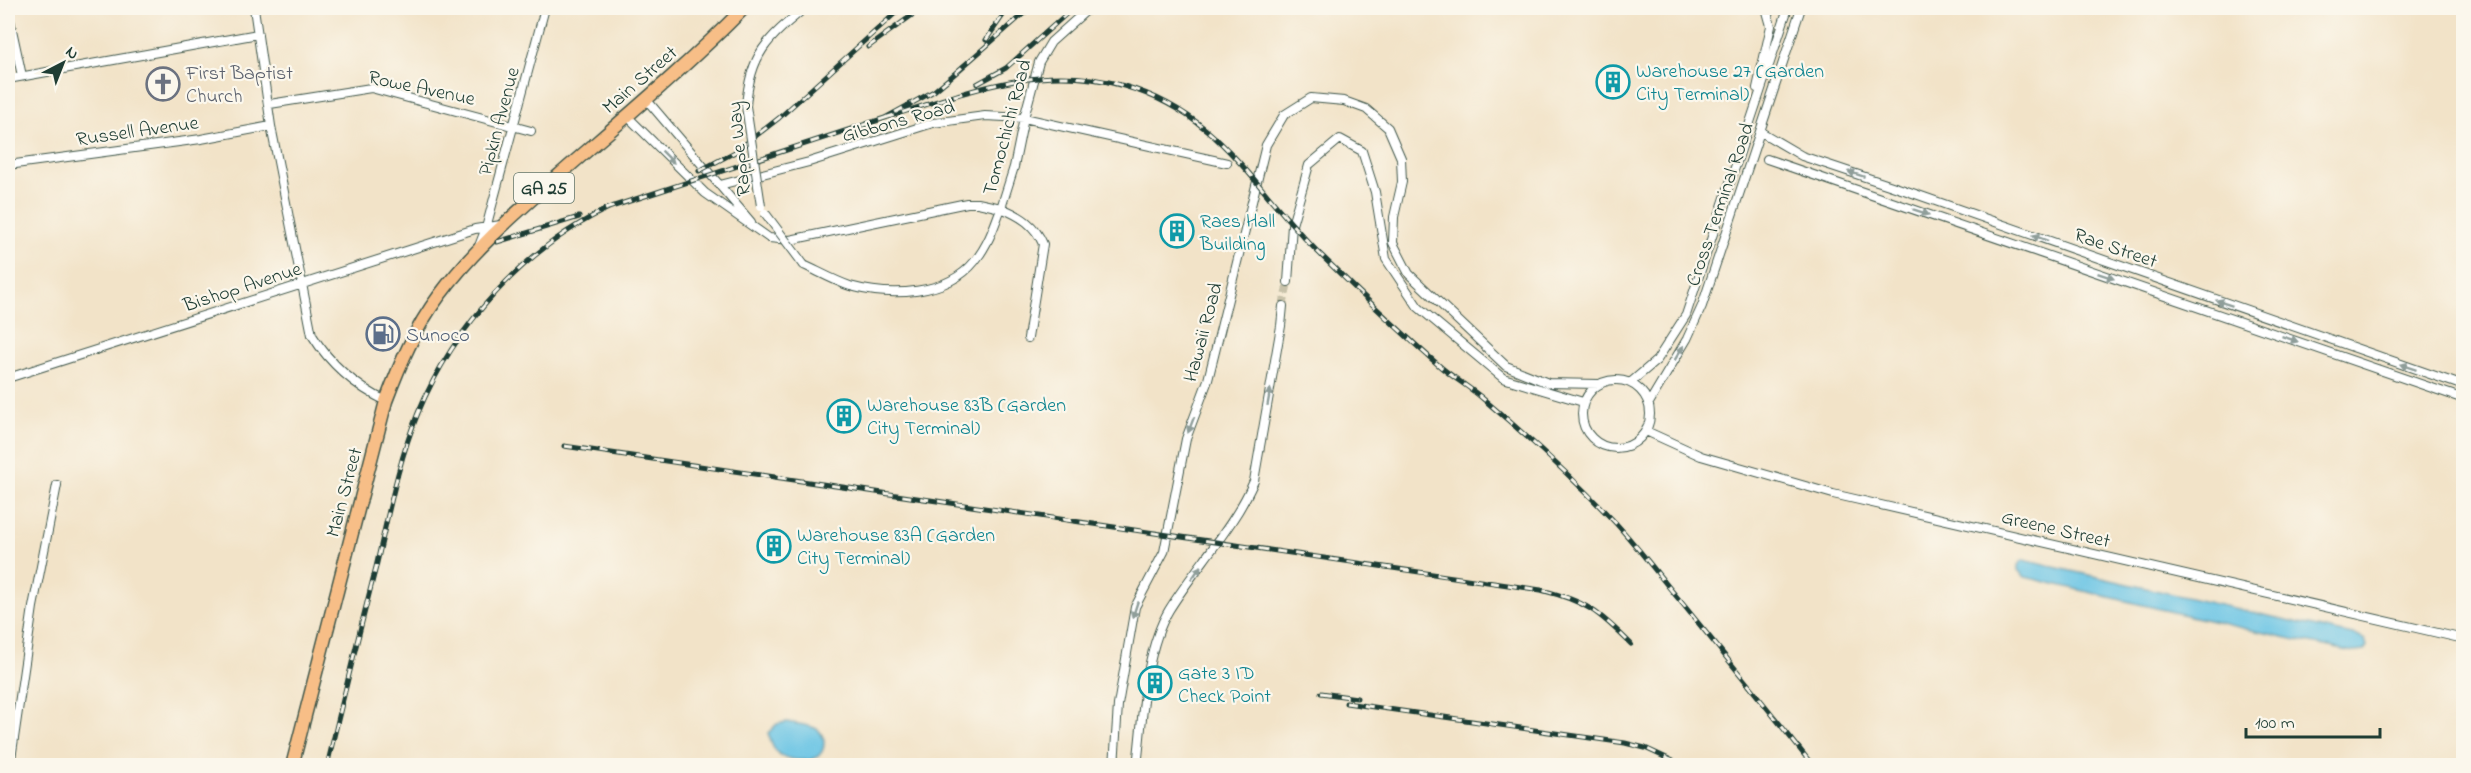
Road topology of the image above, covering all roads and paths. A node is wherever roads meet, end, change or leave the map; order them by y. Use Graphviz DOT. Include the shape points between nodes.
graph roads {
  1 [pos="254,8"];
  2 [pos="545,8"];
  3 [pos="744,8"];
  4 [pos="805,8"];
  5 [pos="1089,8"];
  6 [pos="1766,8"];
  7 [pos="1788,8"];
  8 [pos="1801,8"];
  9 [pos="8,11"];
  10 [pos="258,34"];
  11 [pos="22,76"];
  12 [pos="8,79"];
  13 [pos="646,99"];
  14 [pos="270,104"];
  15 [pos="627,116"];
  16 [pos="1024,118"];
  17 [pos="513,124"];
  18 [pos="1750,124"];
  19 [pos="272,126"];
  20 [pos="531,131"];
  21 [pos="1761,132"];
  22 [pos="1767,159"];
  23 [pos="1227,164"];
  24 [pos="8,165"];
  25 [pos="720,185"];
  26 [pos="1001,208"];
  27 [pos="502,225"];
  28 [pos="486,228"];
  29 [pos="760,232"];
  30 [pos="478,249"];
  31 [pos="1288,282"];
  32 [pos="302,285"];
  33 [pos="1283,306"];
  34 [pos="1028,338"];
  35 [pos="8,378"];
  36 [pos="1630,383"];
  37 [pos="1599,384"];
  38 [pos="2463,386"];
  39 [pos="2463,399"];
  40 [pos="386,401"];
  41 [pos="1583,402"];
  42 [pos="1649,403"];
  43 [pos="1646,432"];
  44 [pos="57,485"];
  45 [pos="2463,639"];
  46 [pos="10,765"];
  47 [pos="292,765"];
  48 [pos="1114,765"];
  49 [pos="1137,765"];
  1 -- 10 [label="street"];
  2 -- 17 [label="street, Pipkin Avenue"];
  3 -- 13 [label="main road, Main Street / GA 25"];
  4 -- 26 [label="street, Rappe Way, bridge" via="772,35 754,63 746,106 763,209 804,265 850,286 902,294 942,286 973,264 989,241"];
  5 -- 16 [label="street, Tomochichi Road" via="1044,51"];
  6 -- 18 [label="street" via="1771,26"];
  7 -- 18 [label="street, Cross Terminal Road"];
  8 -- 21 [label="street, Cross Terminal Road"];
  9 -- 11 [label="street"];
  10 -- 11 [label="street"];
  10 -- 14 [label="street"];
  11 -- 12 [label="street"];
  13 -- 15 [label="main road, Main Street / GA 25"];
  13 -- 25 [label="street"];
  14 -- 17 [label="street, Rowe Avenue" via="371,88"];
  14 -- 19 [label="street"];
  15 -- 27 [label="main road, Main Street / GA 25"];
  15 -- 29 [label="street, one-way" via="705,193"];
  16 -- 23 [label="street, Gibbons Road"];
  16 -- 25 [label="street, Gibbons Road" via="986,116 933,123"];
  16 -- 26 [label="street, Tomochichi Road"];
  17 -- 20 [label="street, Rowe Avenue"];
  17 -- 28 [label="street, Pipkin Avenue"];
  18 -- 36 [label="street, Cross Terminal Road" via="1686,315 1658,360"];
  19 -- 24 [label="street, Russell Avenue"];
  19 -- 32 [label="street"];
  38 -- 21 [label="street, Rae Street, one-way" via="1802,156"];
  42 -- 21 [label="street, Cross Terminal Road, one-way" via="1702,306"];
  22 -- 39 [label="street, Rae Street, one-way"];
  25 -- 29 [label="street"];
  26 -- 29 [label="street, Tomochichi Road" via="967,203 790,240 769,238"];
  26 -- 34 [label="street" via="1029,223 1043,244"];
  27 -- 28 [label="street"];
  27 -- 30 [label="main road, Main Street / GA 25"];
  28 -- 30 [label="street, Main Street"];
  28 -- 32 [label="street, Bishop Avenue"];
  30 -- 40 [label="main road, Main Street / GA 25" via="427,314"];
  31 -- 41 [label="street" via="1292,225 1309,165 1340,139 1362,151 1375,192 1386,259 1418,307 1503,378"];
  32 -- 35 [label="street, Bishop Avenue"];
  32 -- 40 [label="street" via="312,335 326,357 363,390"];
  49 -- 33 [label="street, one-way" via="1153,646 1169,611 1244,505 1254,481"];
  36 -- 37 [label="street" via="1614,379"];
  36 -- 42 [label="street"];
  37 -- 41 [label="street"];
  37 -- 48 [label="street, Hawaii Road, one-way" via="1548,383 1506,366 1409,274 1393,243 1402,183 1401,158 1388,128 1365,109 1344,101 1311,98 1284,115 1266,146 1208,380 1186,439 1164,552 1135,607 1118,705"];
  40 -- 47 [label="main road, Main Street / GA 25"];
  41 -- 43 [label="street" via="1581,414 1588,435 1607,447 1629,446"];
  42 -- 43 [label="street" via="1651,413"];
  43 -- 45 [label="street, Greene Street" via="1701,456 1813,489"];
  44 -- 46 [label="street" via="33,607"];
}
